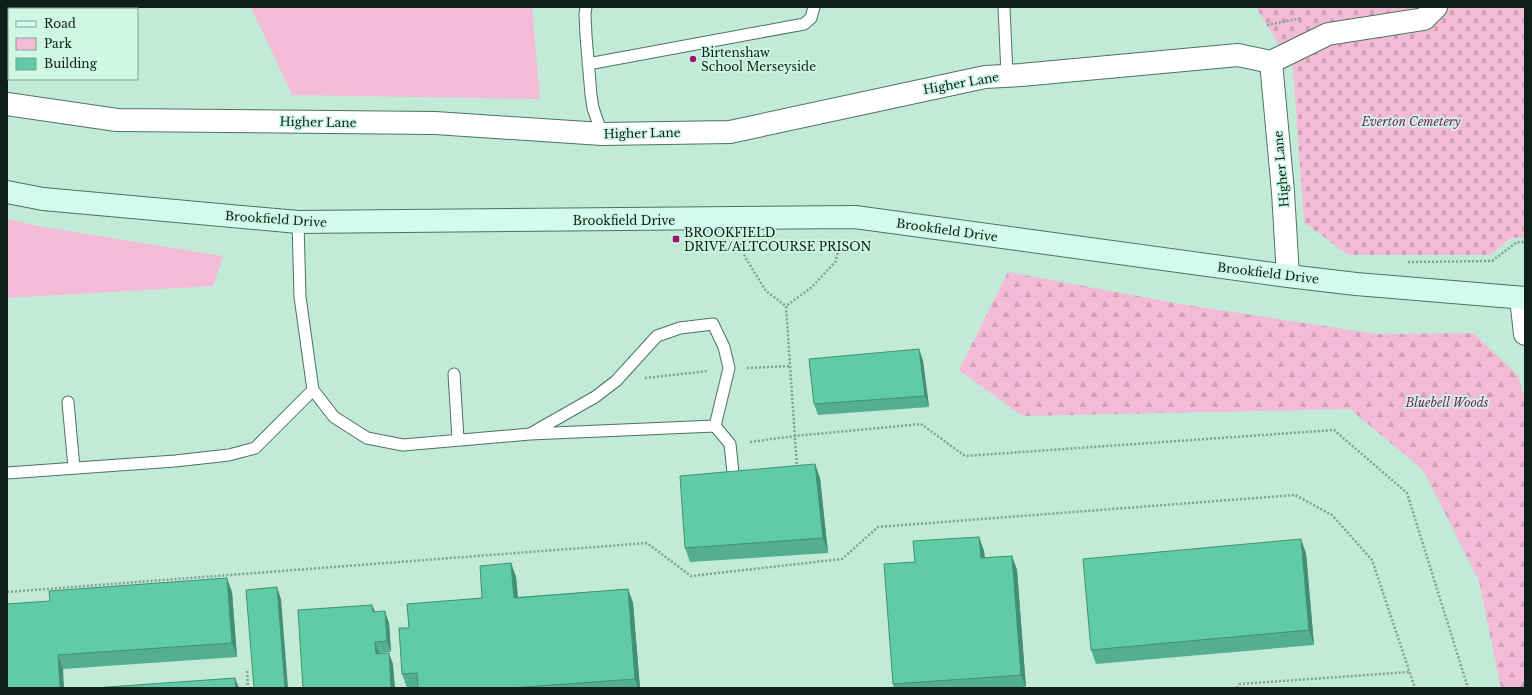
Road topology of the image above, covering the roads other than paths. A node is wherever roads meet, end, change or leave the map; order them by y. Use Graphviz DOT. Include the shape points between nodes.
graph roads {
  1 [pos="586,7"];
  2 [pos="814,7"];
  3 [pos="1004,7"];
  4 [pos="1436,7"];
  5 [pos="1271,62"];
  6 [pos="588,64"];
  7 [pos="1008,76"];
  8 [pos="7,104"];
  9 [pos="602,134"];
  10 [pos="7,192"];
  11 [pos="298,222"];
  12 [pos="1288,276"];
  13 [pos="1523,298"];
  14 [pos="1525,334"];
  15 [pos="454,374"];
  16 [pos="313,390"];
  17 [pos="68,402"];
  18 [pos="715,426"];
  19 [pos="530,434"];
  20 [pos="458,440"];
  21 [pos="74,468"];
  22 [pos="7,473"];
  23 [pos="733,473"];
  1 -- 6 [label="lane"];
  2 -- 6 [label="lane" via="811,18 804,24"];
  3 -- 7 [label="lane"];
  4 -- 5 [label="street" via="1424,19 1328,34"];
  5 -- 7 [label="street, Higher Lane" via="1238,55"];
  5 -- 12 [label="street, Higher Lane"];
  6 -- 9 [label="lane" via="593,108"];
  7 -- 9 [label="street, Higher Lane" via="945,84 730,132"];
  8 -- 9 [label="street, Higher Lane" via="118,120 435,123"];
  10 -- 11 [label="street, Brookfield Drive" via="43,199"];
  11 -- 12 [label="street, Brookfield Drive" via="855,217"];
  11 -- 16 [label="lane" via="300,297"];
  12 -- 13 [label="street, Brookfield Drive"];
  13 -- 14 [label="street"];
  15 -- 20 [label="lane"];
  16 -- 20 [label="lane" via="334,417 367,438 403,445"];
  16 -- 21 [label="lane" via="255,448 229,456"];
  17 -- 21 [label="lane"];
  18 -- 19 [label="lane"];
  18 -- 19 [label="lane" via="729,368 724,347 712,324 680,328 657,336 616,381 595,397"];
  18 -- 23 [label="lane" via="730,444"];
  19 -- 20 [label="lane"];
  21 -- 22 [label="lane"];
}
